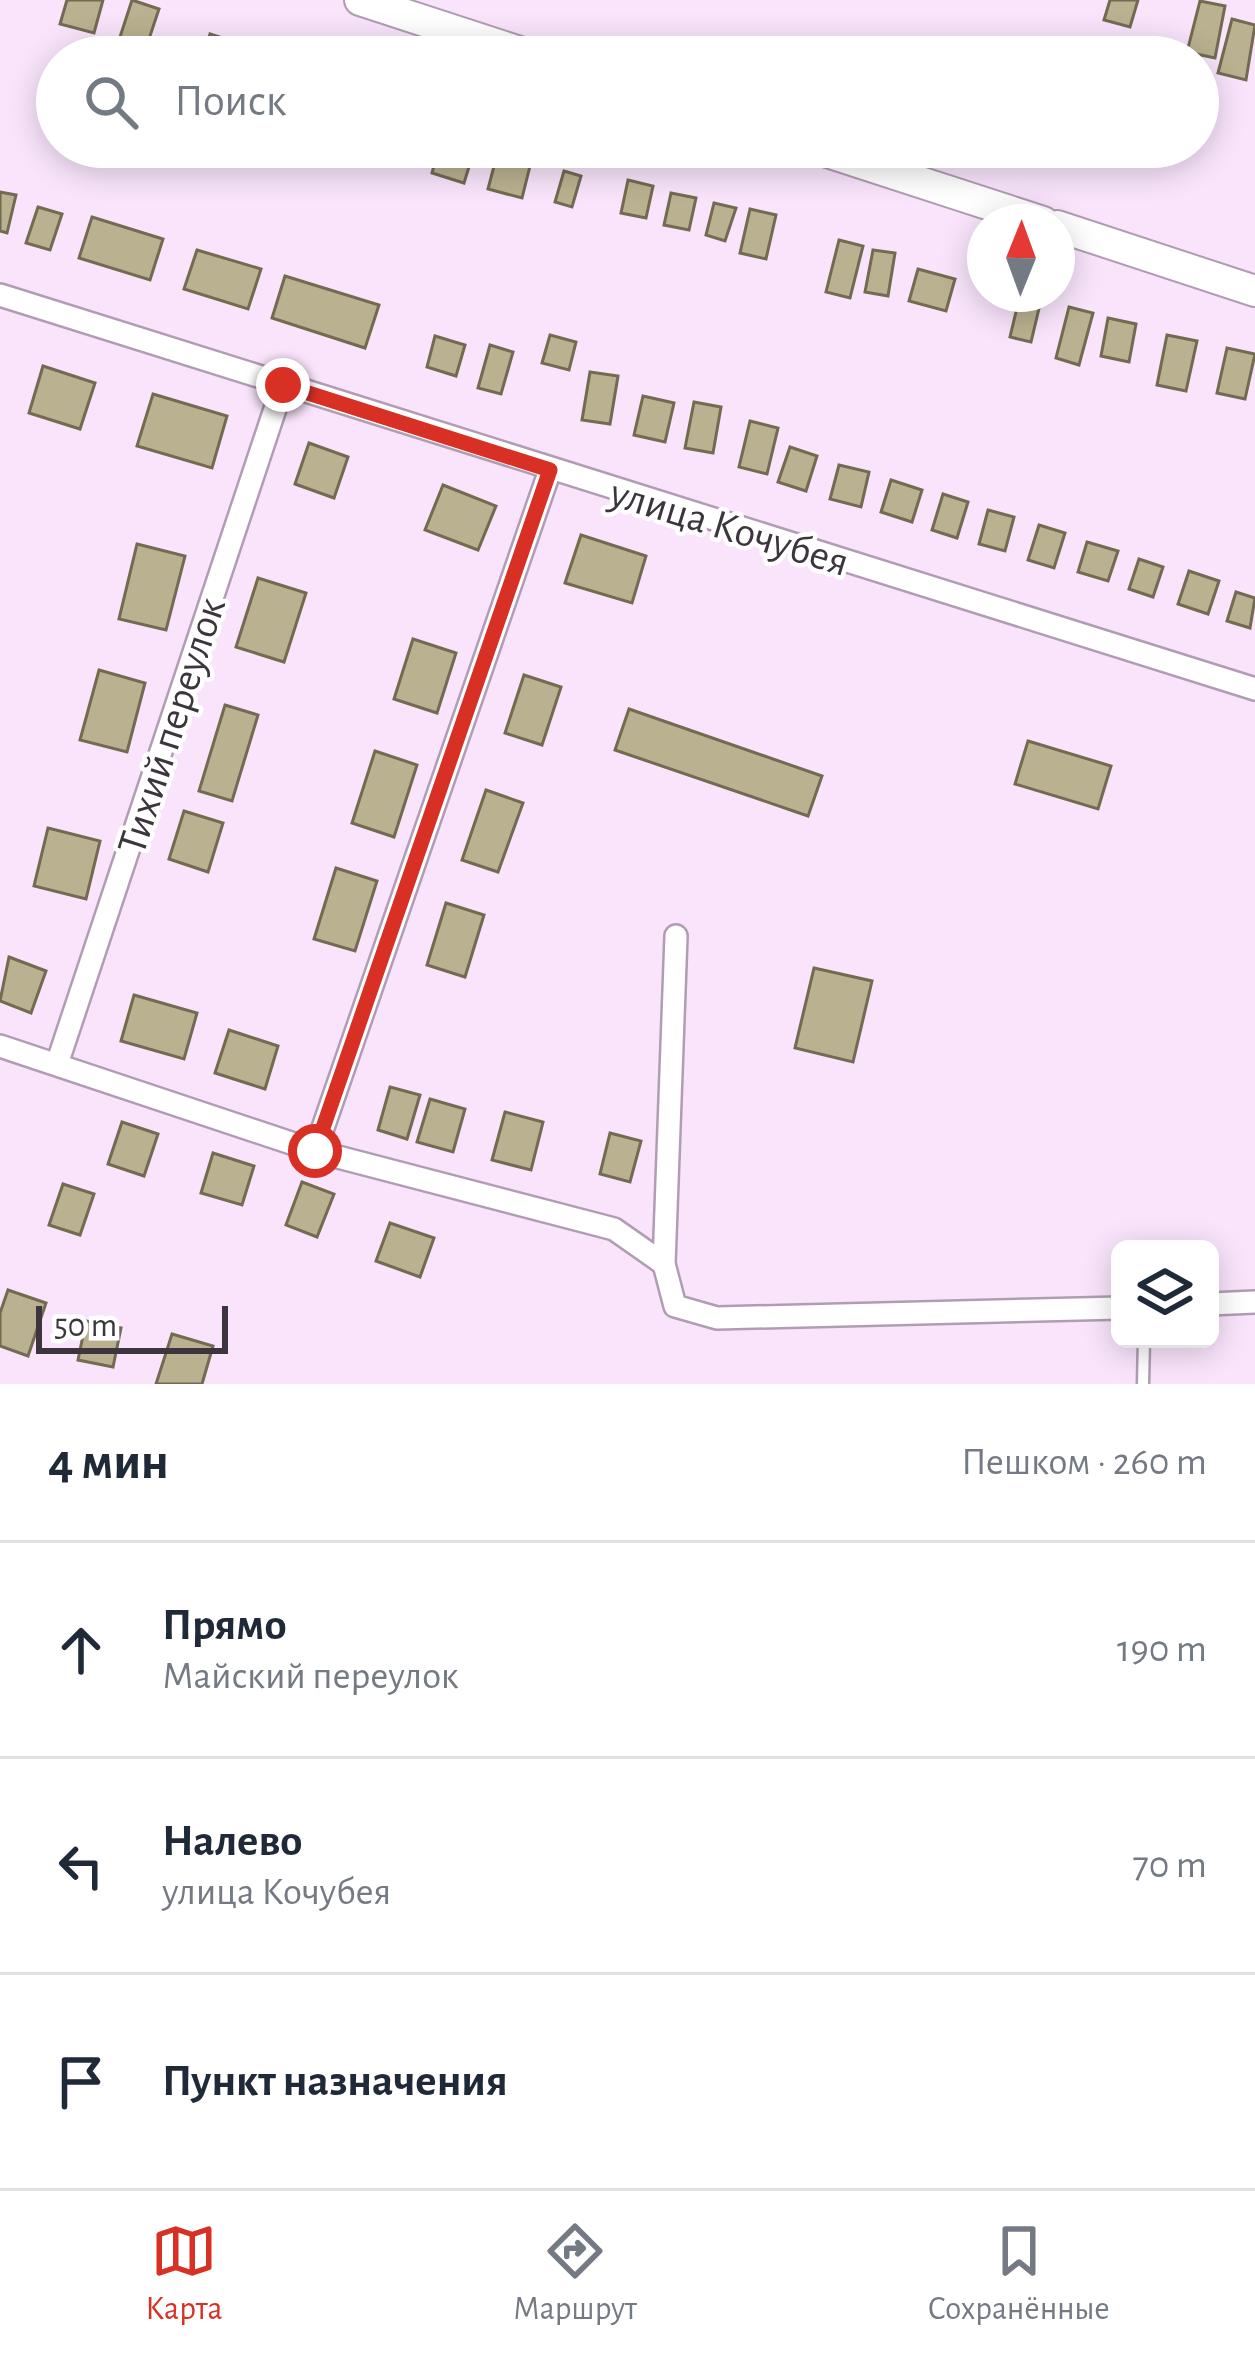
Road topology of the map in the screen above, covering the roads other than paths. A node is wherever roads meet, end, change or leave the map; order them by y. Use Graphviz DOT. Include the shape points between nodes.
graph roads {
  1 [pos="360,0"];
  2 [pos="471,36"];
  3 [pos="877,168"];
  4 [pos="988,204"];
  5 [pos="1075,232"];
  6 [pos="1255,291"];
  7 [pos="0,295"];
  8 [pos="283,385"];
  9 [pos="550,470"];
  10 [pos="1255,689"];
  11 [pos="676,936"];
  12 [pos="0,1046"];
  13 [pos="57,1064"];
  14 [pos="315,1151"];
  15 [pos="664,1264"];
  16 [pos="1255,1302"];
  17 [pos="1219,1304"];
  18 [pos="1111,1308"];
  19 [pos="1144,1348"];
  20 [pos="1143,1384"];
  1 -- 2 [label="main road"];
  3 -- 4 [label="main road"];
  5 -- 6 [label="main road"];
  7 -- 8 [label="street, улица Кочубея"];
  8 -- 9 [label="street, улица Кочубея"];
  8 -- 13 [label="street, Тихий переулок"];
  9 -- 10 [label="street, улица Кочубея"];
  9 -- 14 [label="street"];
  11 -- 15 [label="street"];
  12 -- 13 [label="street"];
  13 -- 14 [label="street"];
  14 -- 15 [label="street" via="614,1229"];
  15 -- 18 [label="street" via="675,1306 717,1318"];
  16 -- 17 [label="street"];
  19 -- 20 [label="lane"];
}
